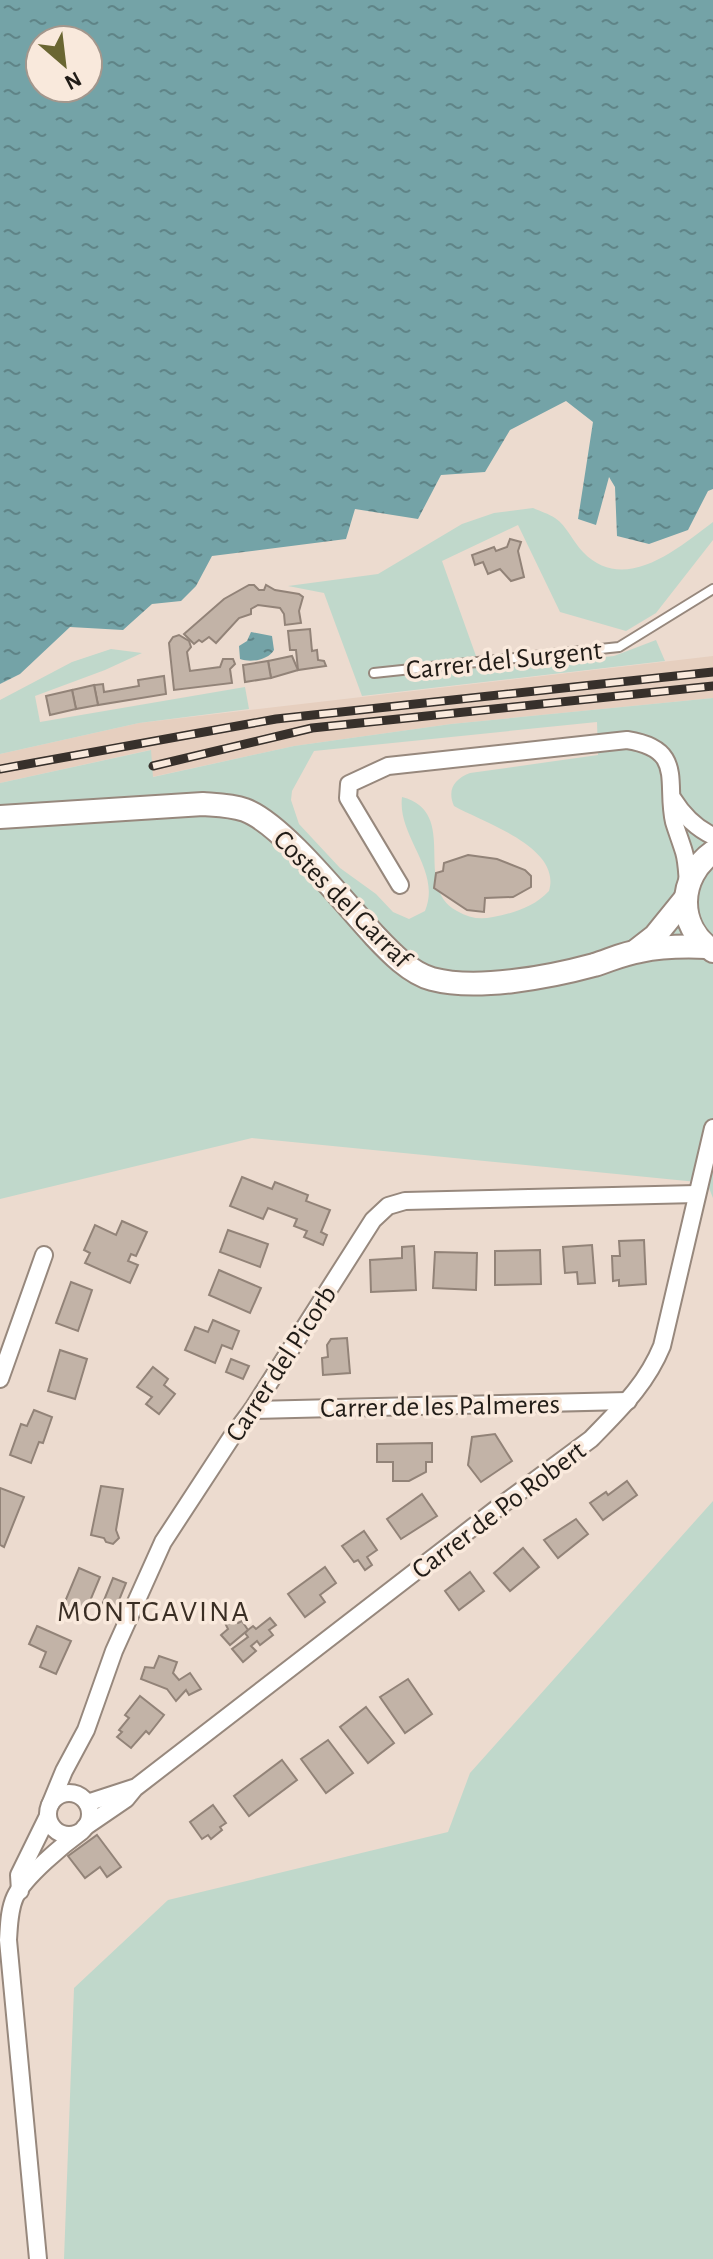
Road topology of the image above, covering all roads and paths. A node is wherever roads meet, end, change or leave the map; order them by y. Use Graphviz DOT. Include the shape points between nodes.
graph roads {
  1 [pos="713,589"];
  2 [pos="374,673"];
  3 [pos="673,798"];
  4 [pos="0,817"];
  5 [pos="713,836"];
  6 [pos="713,852"];
  7 [pos="400,885"];
  8 [pos="687,892"];
  9 [pos="710,949"];
  10 [pos="636,951"];
  11 [pos="713,1128"];
  12 [pos="697,1194"];
  13 [pos="44,1255"];
  14 [pos="0,1379"];
  15 [pos="628,1401"];
  16 [pos="252,1410"];
  17 [pos="135,1788"];
  18 [pos="87,1803"];
  19 [pos="49,1810"];
  20 [pos="84,1829"];
  21 [pos="20,1891"];
  22 [pos="38,2259"];
  1 -- 2 [label="lane, Carrer del Surgent" via="619,647"];
  3 -- 5 [label="street" via="681,812"];
  3 -- 7 [label="street" via="672,775 662,756 652,747 627,740 388,766 349,784 348,798"];
  3 -- 8 [label="street"];
  4 -- 10 [label="main road, Costes del Garraf" via="203,804 246,810 278,831 385,947 431,979 506,981"];
  6 -- 8 [label="main road, Costes del Garraf" via="700,862"];
  8 -- 9 [label="main road" via="690,925"];
  8 -- 10 [label="main road, Costes del Garraf" via="655,936"];
  9 -- 10 [label="main road, Costes del Garraf"];
  11 -- 12 [label="street, Carrer de Po Robert"];
  12 -- 15 [label="street, Carrer de Po Robert" via="662,1346 651,1373"];
  12 -- 16 [label="street, Carrer del Picorb" via="405,1201 388,1206 373,1220"];
  13 -- 14 [label="street"];
  15 -- 16 [label="street, Carrer de les Palmeres"];
  15 -- 17 [label="street, Carrer de Po Robert" via="591,1439"];
  16 -- 19 [label="street, Carrer del Picorb" via="163,1542"];
  17 -- 18 [label="street, Carrer de Po Robert"];
  17 -- 20 [label="street, Carrer de Po Robert"];
  18 -- 19 [label="street" via="71,1793 59,1795"];
  18 -- 20 [label="street" via="90,1821"];
  19 -- 20 [label="street" via="52,1826 61,1833"];
  19 -- 21 [label="street, Carrer del Picorb" via="19,1875"];
  20 -- 21 [label="street, Carrer del Picorb" via="55,1851"];
  21 -- 22 [label="street, Carrer del Picorb" via="8,1940"];
}
